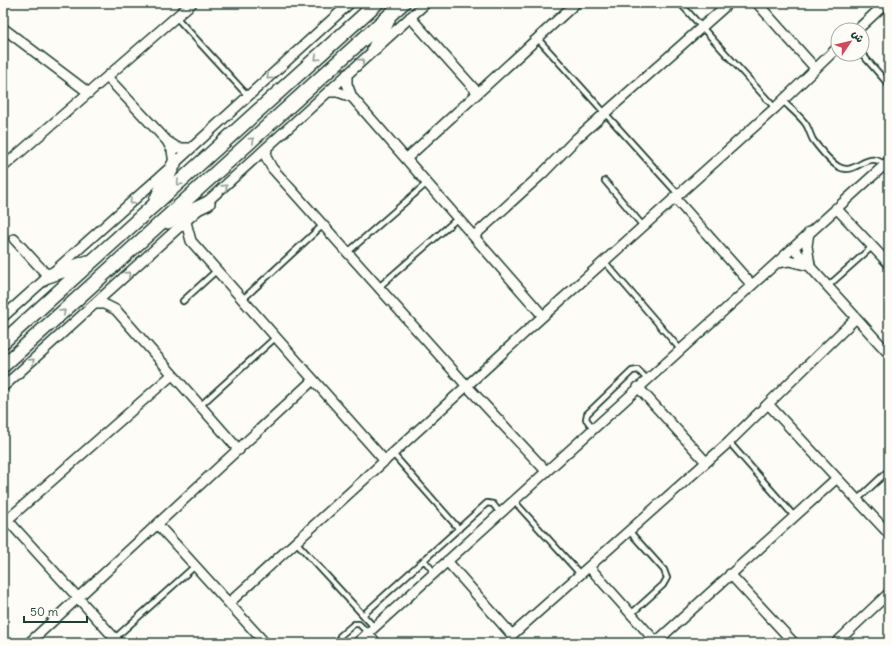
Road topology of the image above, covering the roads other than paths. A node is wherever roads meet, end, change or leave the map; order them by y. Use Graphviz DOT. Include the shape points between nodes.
graph roads {
  1 [pos="192,3"];
  2 [pos="350,3"];
  3 [pos="377,3"];
  4 [pos="403,3"];
  5 [pos="426,3"];
  6 [pos="576,3"];
  7 [pos="680,3"];
  8 [pos="729,3"];
  9 [pos="757,3"];
  10 [pos="886,3"];
  11 [pos="392,13"];
  12 [pos="176,17"];
  13 [pos="410,17"];
  14 [pos="866,22"];
  15 [pos="702,27"];
  16 [pos="3,28"];
  17 [pos="538,39"];
  18 [pos="374,49"];
  19 [pos="830,54"];
  20 [pos="869,62"];
  21 [pos="815,68"];
  22 [pos="347,74"];
  23 [pos="107,76"];
  24 [pos="889,85"];
  25 [pos="328,92"];
  26 [pos="89,93"];
  27 [pos="478,93"];
  28 [pos="248,96"];
  29 [pos="352,97"];
  30 [pos="783,101"];
  31 [pos="775,108"];
  32 [pos="605,114"];
  33 [pos="167,141"];
  34 [pos="191,148"];
  35 [pos="266,148"];
  36 [pos="406,159"];
  37 [pos="174,164"];
  38 [pos="249,164"];
  39 [pos="888,164"];
  40 [pos="3,167"];
  41 [pos="272,168"];
  42 [pos="606,181"];
  43 [pos="427,183"];
  44 [pos="676,196"];
  45 [pos="208,202"];
  46 [pos="153,207"];
  47 [pos="836,208"];
  48 [pos="458,218"];
  49 [pos="186,222"];
  50 [pos="323,225"];
  51 [pos="643,226"];
  52 [pos="154,229"];
  53 [pos="809,232"];
  54 [pos="173,233"];
  55 [pos="474,236"];
  56 [pos="14,239"];
  57 [pos="190,241"];
  58 [pos="873,246"];
  59 [pos="793,248"];
  60 [pos="348,252"];
  61 [pos="886,253"];
  62 [pos="94,260"];
  63 [pos="604,260"];
  64 [pos="775,263"];
  65 [pos="889,264"];
  66 [pos="810,266"];
  67 [pos="216,271"];
  68 [pos="48,276"];
  69 [pos="752,284"];
  70 [pos="828,286"];
  71 [pos="379,287"];
  72 [pos="112,288"];
  73 [pos="242,300"];
  74 [pos="183,301"];
  75 [pos="95,304"];
  76 [pos="116,310"];
  77 [pos="543,316"];
  78 [pos="3,317"];
  79 [pos="856,318"];
  80 [pos="275,338"];
  81 [pos="3,342"];
  82 [pos="680,349"];
  83 [pos="889,354"];
  84 [pos="15,355"];
  85 [pos="3,366"];
  86 [pos="172,375"];
  87 [pos="3,378"];
  88 [pos="647,379"];
  89 [pos="313,380"];
  90 [pos="466,385"];
  91 [pos="3,387"];
  92 [pos="638,387"];
  93 [pos="768,404"];
  94 [pos="200,406"];
  95 [pos="593,428"];
  96 [pos="728,442"];
  97 [pos="239,450"];
  98 [pos="393,454"];
  99 [pos="385,461"];
  100 [pos="706,462"];
  101 [pos="889,470"];
  102 [pos="546,471"];
  103 [pos="837,478"];
  104 [pos="857,500"];
  105 [pos="513,501"];
  106 [pos="500,513"];
  107 [pos="794,516"];
  108 [pos="5,518"];
  109 [pos="158,524"];
  110 [pos="459,529"];
  111 [pos="630,532"];
  112 [pos="889,534"];
  113 [pos="296,542"];
  114 [pos="424,560"];
  115 [pos="447,561"];
  116 [pos="195,566"];
  117 [pos="590,568"];
  118 [pos="434,572"];
  119 [pos="730,574"];
  120 [pos="581,575"];
  121 [pos="889,593"];
  122 [pos="79,598"];
  123 [pos="229,603"];
  124 [pos="631,614"];
  125 [pos="363,615"];
  126 [pos="371,630"];
  127 [pos="512,635"];
  128 [pos="117,641"];
  129 [pos="656,642"];
  130 [pos="29,643"];
  131 [pos="265,643"];
  132 [pos="340,643"];
  133 [pos="357,643"];
  134 [pos="376,643"];
  135 [pos="519,643"];
  136 [pos="794,643"];
  137 [pos="836,643"];
  1 -- 12 [label="street"];
  2 -- 28 [label="street, one-way"];
  3 -- 46 [label="main road, one-way"];
  4 -- 11 [label="main road"];
  5 -- 13 [label="street"];
  6 -- 17 [label="street"];
  7 -- 15 [label="lane"];
  8 -- 15 [label="street"];
  9 -- 21 [label="street"];
  10 -- 14 [label="street"];
  11 -- 18 [label="main road"];
  52 -- 11 [label="main road, one-way"];
  12 -- 23 [label="street"];
  12 -- 28 [label="lane"];
  13 -- 18 [label="street"];
  13 -- 27 [label="street"];
  15 -- 31 [label="lane"];
  15 -- 32 [label="street"];
  16 -- 26 [label="street"];
  17 -- 27 [label="street"];
  17 -- 32 [label="lane"];
  22 -- 18 [label="street, one-way"];
  19 -- 21 [label="street"];
  20 -- 24 [label="lane"];
  21 -- 30 [label="street"];
  22 -- 25 [label="street"];
  22 -- 29 [label="street" via="347,84"];
  23 -- 26 [label="street"];
  23 -- 33 [label="street"];
  25 -- 29 [label="street" via="338,92"];
  25 -- 35 [label="street"];
  26 -- 40 [label="street"];
  27 -- 36 [label="street"];
  28 -- 34 [label="street"];
  29 -- 36 [label="street"];
  30 -- 31 [label="street"];
  30 -- 39 [label="lane" via="806,124 813,140 838,167 848,168 871,159"];
  31 -- 44 [label="street"];
  32 -- 44 [label="lane"];
  32 -- 55 [label="street"];
  33 -- 34 [label="street" via="178,148"];
  33 -- 37 [label="street"];
  34 -- 37 [label="street"];
  35 -- 38 [label="street"];
  35 -- 41 [label="street" via="266,157"];
  36 -- 43 [label="street"];
  37 -- 46 [label="main road"];
  37 -- 68 [label="street, one-way"];
  38 -- 41 [label="street"];
  45 -- 38 [label="street, one-way"];
  39 -- 47 [label="street"];
  41 -- 50 [label="street"];
  42 -- 51 [label="lane"];
  43 -- 48 [label="street"];
  43 -- 60 [label="lane"];
  44 -- 51 [label="street"];
  44 -- 69 [label="street"];
  45 -- 49 [label="street"];
  45 -- 52 [label="main road"];
  46 -- 62 [label="main road"];
  47 -- 53 [label="street"];
  47 -- 58 [label="street"];
  48 -- 55 [label="street"];
  48 -- 71 [label="lane"];
  49 -- 54 [label="street"];
  49 -- 57 [label="street"];
  50 -- 60 [label="street"];
  50 -- 73 [label="lane"];
  51 -- 63 [label="street"];
  84 -- 52 [label="main road, one-way"];
  53 -- 59 [label="street"];
  53 -- 66 [label="street" via="807,253"];
  54 -- 57 [label="street"];
  72 -- 54 [label="street, one-way"];
  55 -- 77 [label="street"];
  56 -- 68 [label="street"];
  57 -- 67 [label="street"];
  58 -- 61 [label="street"];
  58 -- 70 [label="lane"];
  59 -- 64 [label="street"];
  59 -- 66 [label="street"];
  60 -- 71 [label="street"];
  61 -- 65 [label="street"];
  62 -- 68 [label="main road"];
  62 -- 81 [label="main road"];
  63 -- 77 [label="street"];
  63 -- 82 [label="lane"];
  64 -- 66 [label="street" via="789,261"];
  64 -- 69 [label="street"];
  66 -- 70 [label="street"];
  67 -- 73 [label="street"];
  67 -- 74 [label="lane"];
  68 -- 78 [label="street"];
  69 -- 82 [label="street"];
  70 -- 79 [label="street"];
  71 -- 90 [label="street"];
  72 -- 75 [label="street"];
  72 -- 76 [label="street"];
  73 -- 80 [label="street"];
  75 -- 76 [label="street" via="104,304"];
  91 -- 75 [label="street, one-way"];
  76 -- 86 [label="street"];
  77 -- 90 [label="street"];
  79 -- 83 [label="street"];
  79 -- 93 [label="street"];
  80 -- 89 [label="street"];
  80 -- 94 [label="lane"];
  82 -- 88 [label="street"];
  84 -- 85 [label="main road"];
  84 -- 87 [label="main road"];
  86 -- 94 [label="street"];
  86 -- 108 [label="street"];
  88 -- 92 [label="street"];
  88 -- 95 [label="lane" via="638,370 632,371 587,414 586,419"];
  89 -- 97 [label="street"];
  89 -- 99 [label="street"];
  90 -- 98 [label="street"];
  90 -- 102 [label="street"];
  92 -- 95 [label="street"];
  92 -- 100 [label="street"];
  93 -- 96 [label="street"];
  93 -- 103 [label="street"];
  94 -- 97 [label="street"];
  95 -- 102 [label="street"];
  96 -- 100 [label="street"];
  96 -- 107 [label="lane"];
  97 -- 109 [label="street"];
  98 -- 99 [label="street"];
  98 -- 110 [label="lane"];
  99 -- 113 [label="street"];
  100 -- 111 [label="street"];
  101 -- 104 [label="lane"];
  102 -- 105 [label="street"];
  103 -- 104 [label="street"];
  103 -- 107 [label="street"];
  104 -- 112 [label="street"];
  105 -- 106 [label="street"];
  105 -- 120 [label="lane"];
  106 -- 110 [label="lane" via="493,504 487,503"];
  106 -- 115 [label="street"];
  107 -- 119 [label="street"];
  108 -- 122 [label="street"];
  109 -- 116 [label="street"];
  109 -- 122 [label="street"];
  110 -- 114 [label="lane"];
  111 -- 117 [label="street"];
  111 -- 124 [label="lane" via="664,570 667,578 663,585"];
  113 -- 123 [label="street"];
  113 -- 125 [label="lane"];
  114 -- 118 [label="lane"];
  114 -- 125 [label="lane"];
  115 -- 118 [label="street"];
  115 -- 127 [label="street"];
  116 -- 123 [label="street"];
  116 -- 128 [label="lane"];
  117 -- 120 [label="street"];
  117 -- 124 [label="street"];
  118 -- 126 [label="street"];
  119 -- 129 [label="street"];
  119 -- 136 [label="street"];
  120 -- 127 [label="street"];
  121 -- 137 [label="street"];
  122 -- 128 [label="street"];
  122 -- 130 [label="street"];
  123 -- 131 [label="street"];
  124 -- 129 [label="street"];
  125 -- 126 [label="lane"];
  126 -- 132 [label="lane" via="354,624 340,636"];
  126 -- 133 [label="street"];
  126 -- 134 [label="street"];
  127 -- 135 [label="street"];
}
